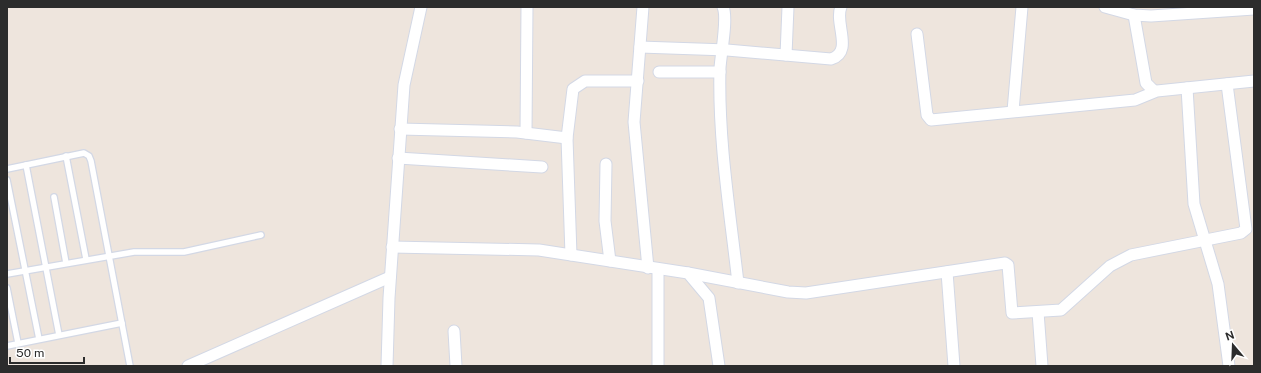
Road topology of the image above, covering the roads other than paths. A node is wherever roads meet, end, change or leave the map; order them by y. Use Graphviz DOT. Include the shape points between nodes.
graph roads {
  1 [pos="421,7"];
  2 [pos="527,7"];
  3 [pos="643,7"];
  4 [pos="723,7"];
  5 [pos="788,7"];
  6 [pos="841,7"];
  7 [pos="1022,7"];
  8 [pos="1105,7"];
  9 [pos="1254,9"];
  10 [pos="1134,15"];
  11 [pos="917,34"];
  12 [pos="640,47"];
  13 [pos="721,50"];
  14 [pos="786,55"];
  15 [pos="659,72"];
  16 [pos="720,72"];
  17 [pos="638,81"];
  18 [pos="1254,82"];
  19 [pos="1227,84"];
  20 [pos="1187,88"];
  21 [pos="1154,91"];
  22 [pos="1013,111"];
  23 [pos="400,129"];
  24 [pos="526,133"];
  25 [pos="567,138"];
  26 [pos="66,156"];
  27 [pos="398,158"];
  28 [pos="606,164"];
  29 [pos="26,165"];
  30 [pos="542,167"];
  31 [pos="7,169"];
  32 [pos="7,180"];
  33 [pos="54,197"];
  34 [pos="261,235"];
  35 [pos="1204,240"];
  36 [pos="392,247"];
  37 [pos="109,255"];
  38 [pos="571,255"];
  39 [pos="86,259"];
  40 [pos="610,261"];
  41 [pos="66,263"];
  42 [pos="46,267"];
  43 [pos="653,268"];
  44 [pos="25,271"];
  45 [pos="947,272"];
  46 [pos="688,273"];
  47 [pos="7,274"];
  48 [pos="390,276"];
  49 [pos="738,283"];
  50 [pos="7,288"];
  51 [pos="1038,312"];
  52 [pos="122,323"];
  53 [pos="454,331"];
  54 [pos="59,335"];
  55 [pos="39,339"];
  56 [pos="18,343"];
  57 [pos="7,346"];
  58 [pos="130,366"];
  59 [pos="188,366"];
  60 [pos="387,366"];
  61 [pos="456,366"];
  62 [pos="658,366"];
  63 [pos="719,366"];
  64 [pos="954,366"];
  65 [pos="1042,366"];
  66 [pos="1229,366"];
  1 -- 23 [label="street" via="404,85"];
  2 -- 24 [label="street"];
  3 -- 12 [label="street"];
  4 -- 13 [label="street"];
  5 -- 14 [label="street"];
  6 -- 14 [label="street" via="839,16 843,45 838,56 828,59"];
  7 -- 22 [label="street"];
  8 -- 10 [label="street"];
  9 -- 10 [label="street" via="1166,16"];
  10 -- 21 [label="street" via="1146,83"];
  11 -- 22 [label="street" via="929,119"];
  12 -- 13 [label="street"];
  12 -- 17 [label="street"];
  13 -- 14 [label="street"];
  13 -- 16 [label="street"];
  15 -- 16 [label="street"];
  16 -- 49 [label="street" via="722,148"];
  17 -- 25 [label="street" via="584,81 577,84 573,89"];
  17 -- 43 [label="street" via="634,122"];
  18 -- 19 [label="street"];
  19 -- 20 [label="street"];
  19 -- 35 [label="street" via="1247,226 1242,233"];
  20 -- 21 [label="street"];
  20 -- 35 [label="street" via="1194,204"];
  21 -- 22 [label="street" via="1137,100"];
  23 -- 24 [label="street"];
  23 -- 27 [label="street"];
  24 -- 25 [label="street"];
  25 -- 38 [label="street"];
  26 -- 29 [label="lane"];
  26 -- 37 [label="lane" via="84,153 92,162"];
  26 -- 39 [label="lane"];
  27 -- 30 [label="street"];
  27 -- 36 [label="street"];
  28 -- 40 [label="street" via="605,221"];
  29 -- 31 [label="lane"];
  29 -- 42 [label="lane"];
  32 -- 44 [label="lane"];
  33 -- 41 [label="lane"];
  34 -- 37 [label="lane" via="184,252 148,251"];
  35 -- 51 [label="street" via="1131,255 1110,266 1063,308"];
  35 -- 66 [label="street" via="1218,284"];
  36 -- 38 [label="street" via="539,250"];
  36 -- 48 [label="street"];
  37 -- 39 [label="lane"];
  37 -- 52 [label="lane"];
  38 -- 40 [label="street"];
  39 -- 41 [label="lane"];
  40 -- 43 [label="street"];
  41 -- 42 [label="lane"];
  42 -- 44 [label="lane"];
  42 -- 54 [label="lane"];
  43 -- 46 [label="street"];
  43 -- 62 [label="street"];
  44 -- 47 [label="lane"];
  44 -- 55 [label="lane"];
  45 -- 49 [label="street" via="806,293"];
  45 -- 51 [label="street" via="1007,264 1011,312"];
  45 -- 64 [label="street"];
  46 -- 49 [label="street"];
  46 -- 63 [label="street" via="709,298"];
  48 -- 59 [label="street"];
  48 -- 60 [label="street"];
  50 -- 56 [label="lane"];
  51 -- 65 [label="street"];
  52 -- 54 [label="lane"];
  52 -- 58 [label="lane"];
  53 -- 61 [label="street"];
  54 -- 55 [label="lane"];
  55 -- 56 [label="lane"];
  56 -- 57 [label="lane"];
}
